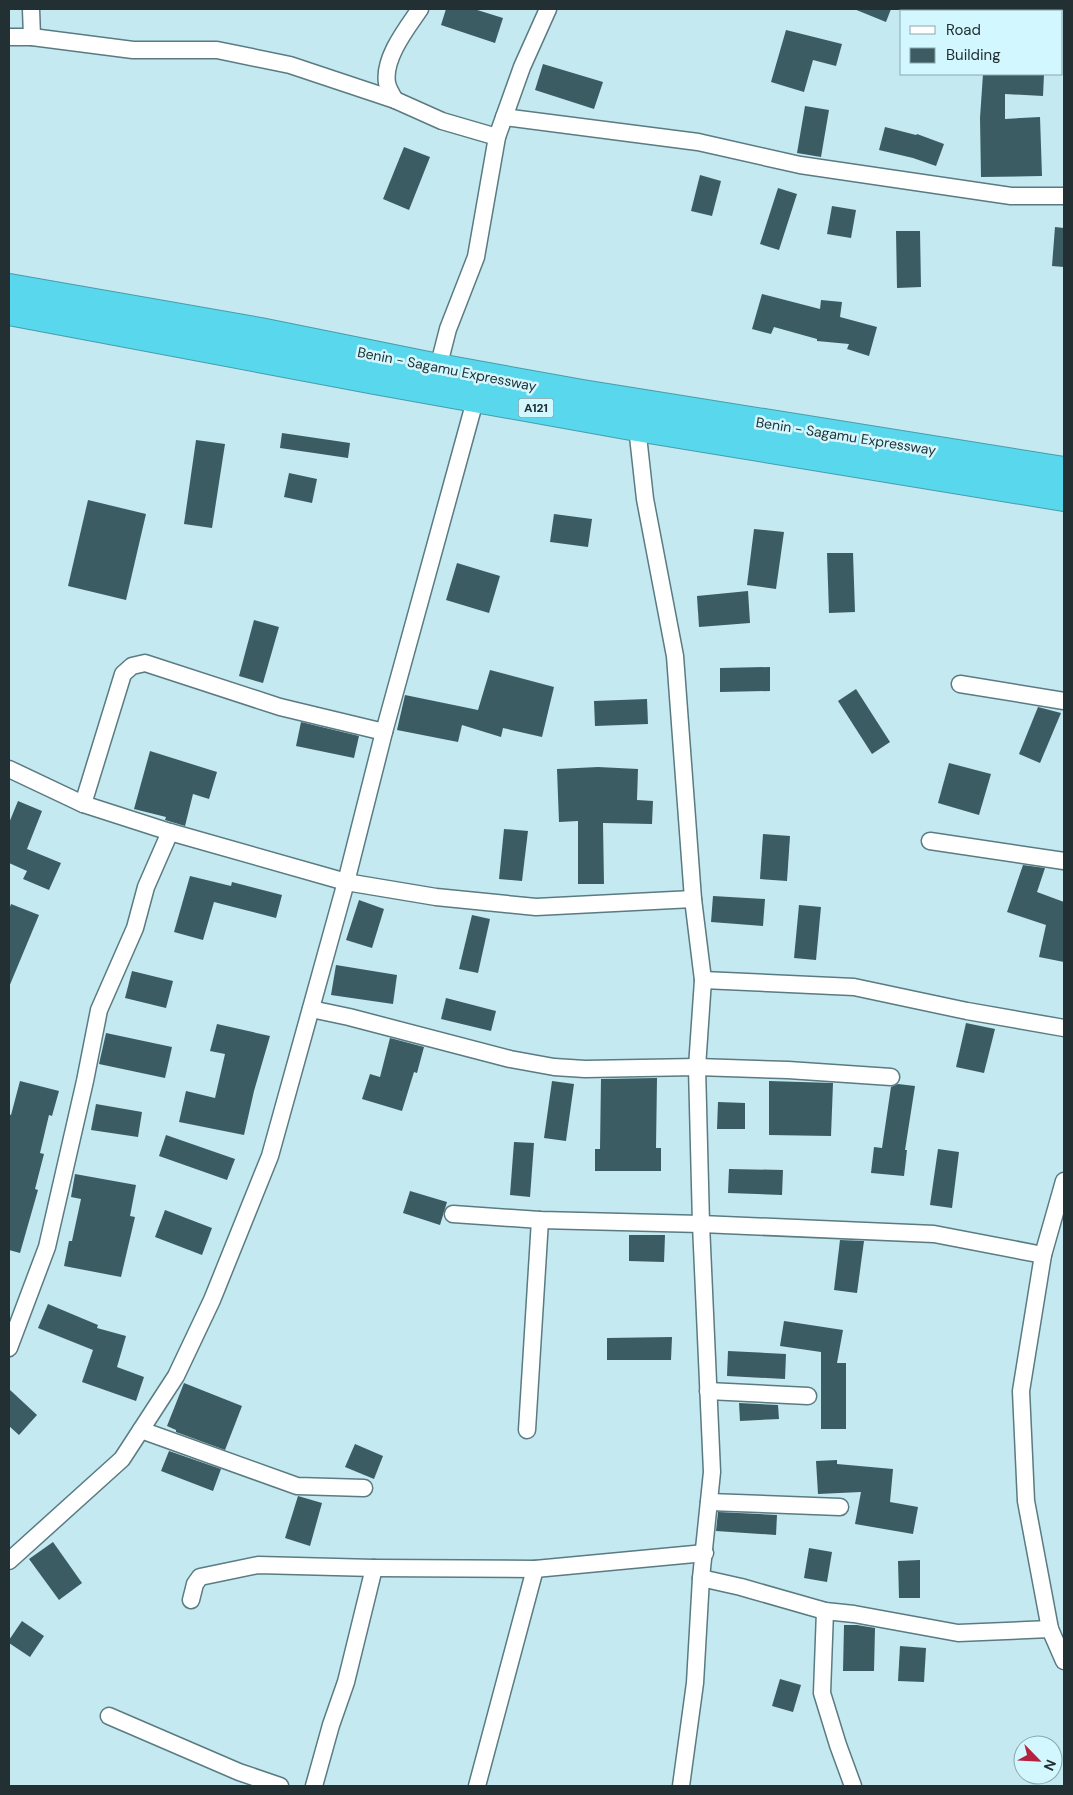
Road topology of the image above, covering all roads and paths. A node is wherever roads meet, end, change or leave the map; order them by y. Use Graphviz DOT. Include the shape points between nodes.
graph roads {
  1 [pos="31,9"];
  2 [pos="420,9"];
  3 [pos="548,9"];
  4 [pos="9,37"];
  5 [pos="32,37"];
  6 [pos="395,100"];
  7 [pos="504,116"];
  8 [pos="497,137"];
  9 [pos="1064,196"];
  10 [pos="9,288"];
  11 [pos="9,312"];
  12 [pos="438,368"];
  13 [pos="476,397"];
  14 [pos="637,427"];
  15 [pos="1064,471"];
  16 [pos="1064,497"];
  17 [pos="960,684"];
  18 [pos="1064,701"];
  19 [pos="384,732"];
  20 [pos="9,769"];
  21 [pos="83,804"];
  22 [pos="170,832"];
  23 [pos="930,841"];
  24 [pos="1064,861"];
  25 [pos="346,882"];
  26 [pos="693,899"];
  27 [pos="703,980"];
  28 [pos="311,1009"];
  29 [pos="1064,1028"];
  30 [pos="697,1068"];
  31 [pos="891,1077"];
  32 [pos="1064,1181"];
  33 [pos="453,1214"];
  34 [pos="540,1220"];
  35 [pos="701,1224"];
  36 [pos="1043,1255"];
  37 [pos="9,1348"];
  38 [pos="708,1391"];
  39 [pos="808,1396"];
  40 [pos="141,1430"];
  41 [pos="526,1430"];
  42 [pos="364,1488"];
  43 [pos="709,1502"];
  44 [pos="840,1507"];
  45 [pos="704,1553"];
  46 [pos="10,1557"];
  47 [pos="374,1568"];
  48 [pos="535,1569"];
  49 [pos="701,1578"];
  50 [pos="191,1600"];
  51 [pos="825,1611"];
  52 [pos="1050,1629"];
  53 [pos="1064,1661"];
  54 [pos="109,1716"];
  55 [pos="280,1786"];
  56 [pos="314,1786"];
  57 [pos="477,1786"];
  58 [pos="681,1786"];
  59 [pos="853,1786"];
  1 -- 5 [label="street"];
  2 -- 6 [label="street" via="401,37 387,67 387,83"];
  3 -- 7 [label="street"];
  4 -- 5 [label="street"];
  5 -- 6 [label="street" via="133,50 217,50 290,65"];
  6 -- 8 [label="street" via="442,121"];
  7 -- 8 [label="street"];
  7 -- 9 [label="street" via="698,142 800,165 1011,196"];
  8 -- 12 [label="street" via="476,258 448,329"];
  10 -- 12 [label="highway, Benin - Sagamu Expressway / A121" via="260,332"];
  11 -- 13 [label="highway, A121"];
  12 -- 15 [label="highway, Benin - Sagamu Expressway / A121"];
  13 -- 14 [label="highway, A121"];
  13 -- 19 [label="street"];
  14 -- 16 [label="highway, A121"];
  14 -- 26 [label="street" via="645,499 675,656"];
  17 -- 18 [label="street"];
  19 -- 21 [label="street" via="280,707 145,663 132,666 123,674"];
  19 -- 25 [label="street"];
  20 -- 21 [label="street"];
  21 -- 22 [label="street"];
  22 -- 25 [label="street"];
  22 -- 37 [label="street" via="146,887 135,928 99,1010 46,1246"];
  23 -- 24 [label="street"];
  25 -- 26 [label="street" via="536,907"];
  25 -- 28 [label="street"];
  26 -- 27 [label="street"];
  27 -- 29 [label="street" via="854,987"];
  27 -- 30 [label="street"];
  28 -- 30 [label="street" via="554,1067"];
  28 -- 40 [label="street" via="270,1156 212,1300 176,1376"];
  30 -- 31 [label="street"];
  30 -- 35 [label="street"];
  32 -- 36 [label="street"];
  33 -- 34 [label="street"];
  34 -- 35 [label="street"];
  34 -- 41 [label="street"];
  35 -- 36 [label="street" via="934,1234"];
  35 -- 38 [label="street"];
  36 -- 52 [label="street" via="1021,1391 1026,1501"];
  38 -- 39 [label="street"];
  38 -- 43 [label="street" via="712,1472"];
  40 -- 42 [label="street" via="297,1486"];
  40 -- 46 [label="street" via="122,1459"];
  43 -- 44 [label="street"];
  43 -- 45 [label="street"];
  45 -- 48 [label="street"];
  45 -- 49 [label="street"];
  47 -- 48 [label="street"];
  47 -- 50 [label="street" via="244,1567 200,1577"];
  47 -- 56 [label="street" via="346,1682"];
  48 -- 57 [label="street"];
  49 -- 51 [label="street"];
  49 -- 58 [label="street" via="695,1683"];
  51 -- 52 [label="street" via="958,1633"];
  51 -- 59 [label="street" via="822,1693"];
  52 -- 53 [label="street"];
  54 -- 55 [label="street" via="239,1772"];
}
